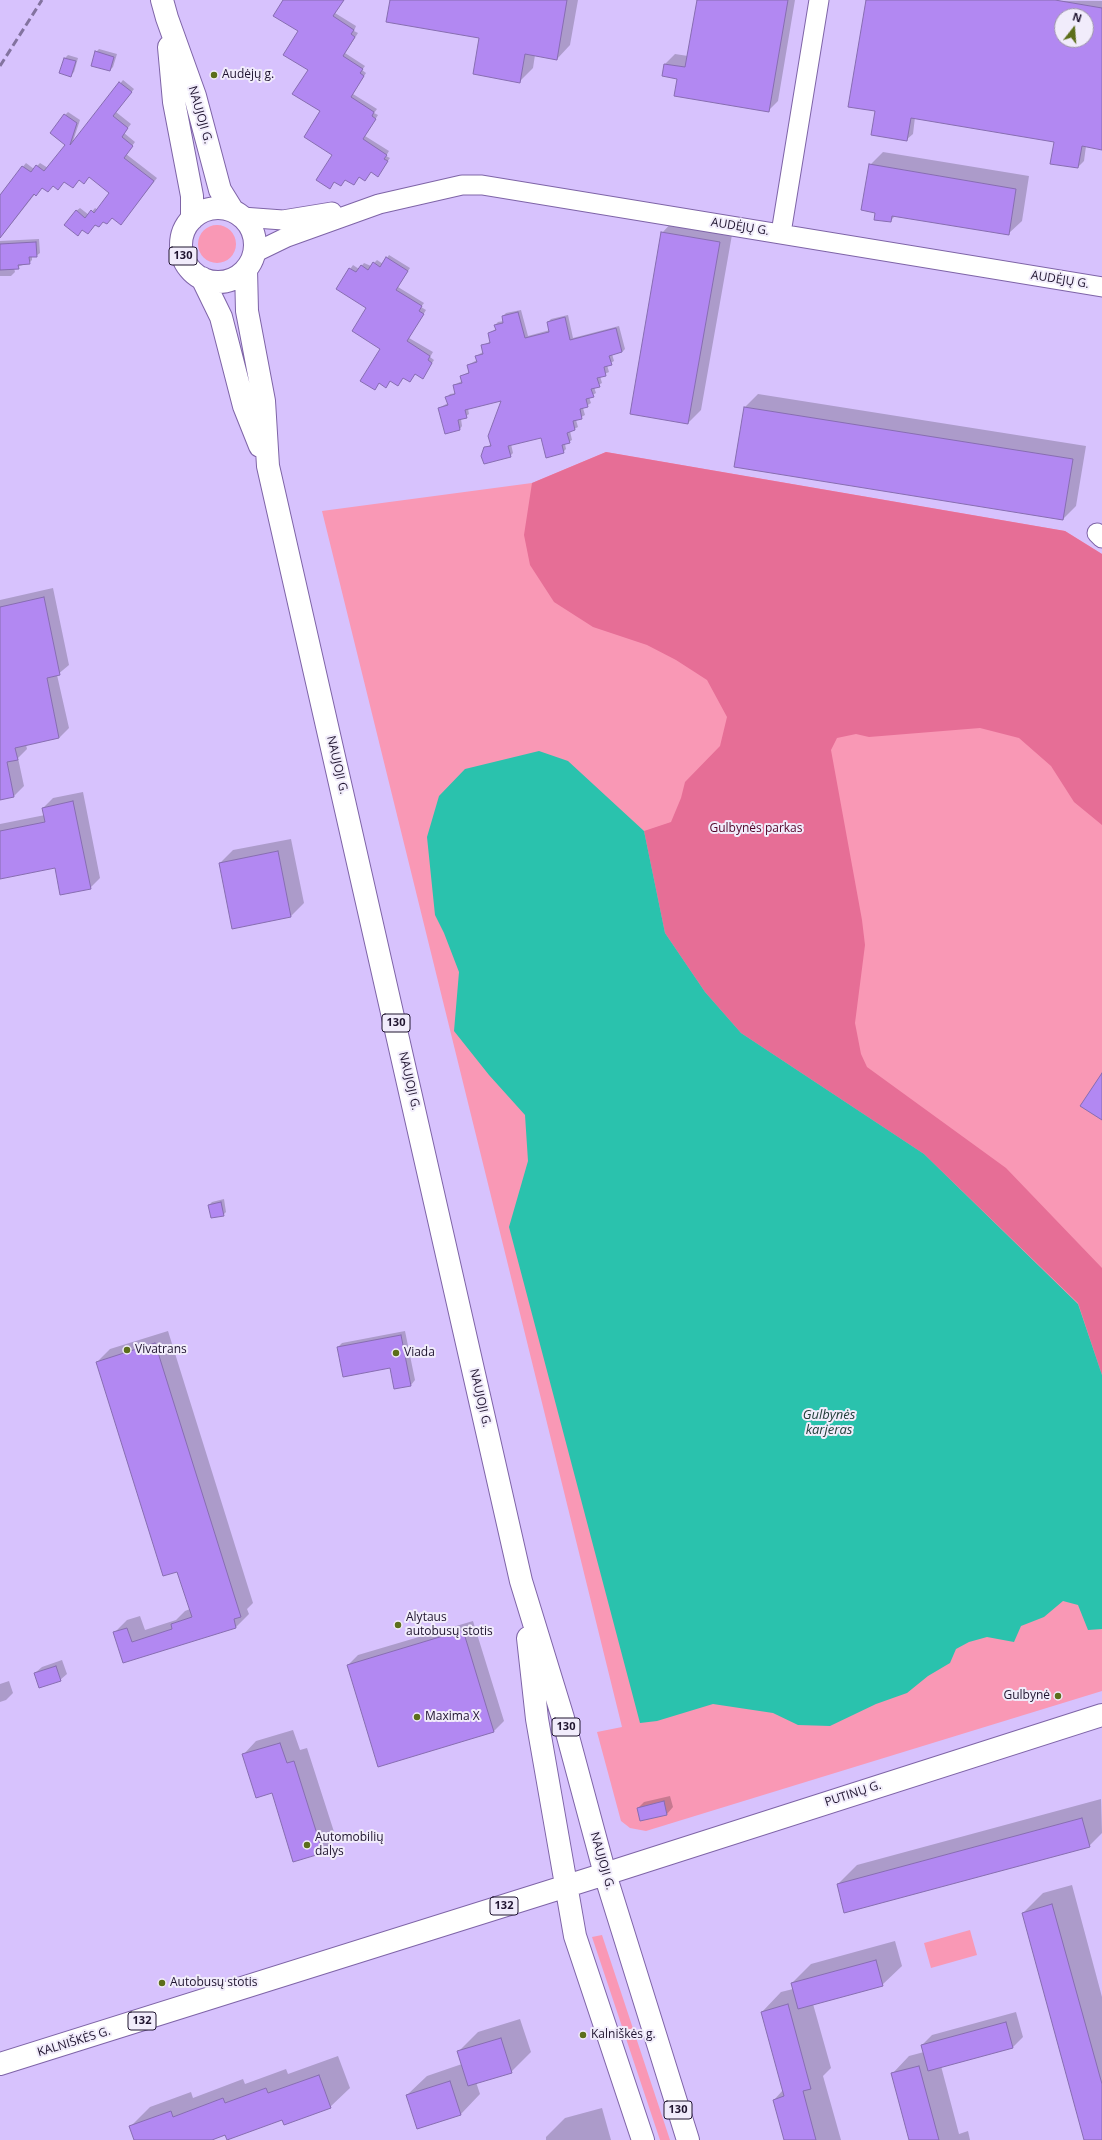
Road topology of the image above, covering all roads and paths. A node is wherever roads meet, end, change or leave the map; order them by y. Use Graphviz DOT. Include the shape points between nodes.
graph roads {
  1 [pos="819,0"];
  2 [pos="164,9"];
  3 [pos="379,204"];
  4 [pos="238,214"];
  5 [pos="192,219"];
  6 [pos="781,233"];
  7 [pos="250,261"];
  8 [pos="202,278"];
  9 [pos="1102,287"];
  10 [pos="268,466"];
  11 [pos="521,1581"];
  12 [pos="1102,1715"];
  13 [pos="605,1874"];
  14 [pos="566,1886"];
  15 [pos="0,2064"];
  16 [pos="643,2140"];
  17 [pos="688,2140"];
  1 -- 6 [label="street"];
  2 -- 4 [label="main road, NAUJOJI G. / 130" via="195,96 220,190"];
  2 -- 5 [label="main road, NAUJOJI G. / 130" via="174,102 192,196"];
  3 -- 4 [label="street, AUDĖJŲ G." via="283,220"];
  3 -- 6 [label="street, AUDĖJŲ G." via="462,184 482,185"];
  3 -- 7 [label="street, AUDĖJŲ G." via="287,237"];
  4 -- 5 [label="main road, 130" via="222,208 211,208 200,212"];
  4 -- 7 [label="main road, 130" via="253,234"];
  5 -- 8 [label="main road, 130" via="185,228 182,250 192,270"];
  6 -- 9 [label="street, AUDĖJŲ G."];
  7 -- 8 [label="main road, 130" via="236,277 225,281"];
  7 -- 10 [label="main road, NAUJOJI G. / 130" via="247,311 264,401"];
  8 -- 10 [label="main road, NAUJOJI G. / 130" via="221,317 244,406"];
  10 -- 11 [label="main road, NAUJOJI G. / 130"];
  11 -- 13 [label="main road, NAUJOJI G. / 130" via="563,1718"];
  11 -- 14 [label="main road, NAUJOJI G." via="537,1719"];
  12 -- 13 [label="main road, PUTINŲ G."];
  13 -- 14 [label="main road, KALNIŠKĖS G. / 132"];
  13 -- 17 [label="main road, NAUJOJI G. / 130"];
  14 -- 15 [label="main road, KALNIŠKĖS G. / 132"];
  14 -- 16 [label="main road, NAUJOJI G." via="575,1936"];
}
